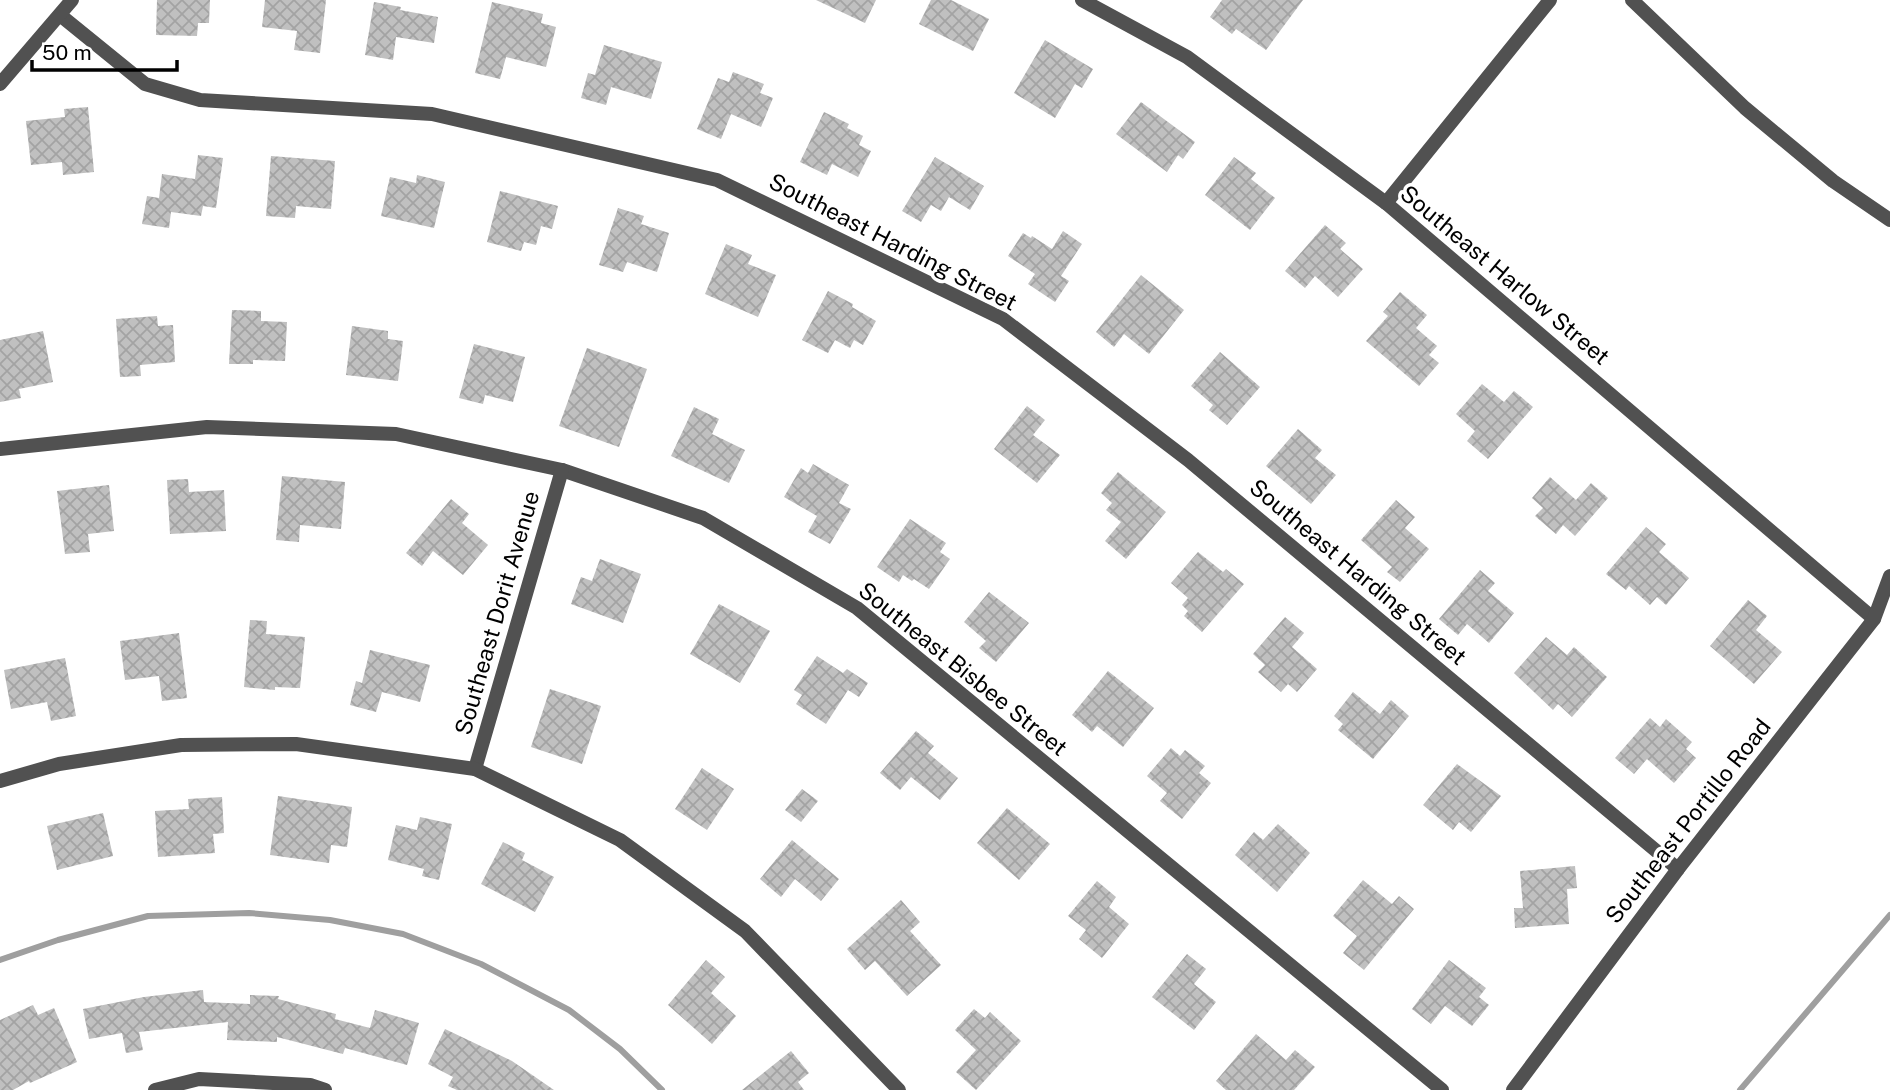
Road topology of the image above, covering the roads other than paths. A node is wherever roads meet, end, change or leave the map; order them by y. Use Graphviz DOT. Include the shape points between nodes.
graph roads {
  1 [pos="72,0"];
  2 [pos="1082,0"];
  3 [pos="1550,0"];
  4 [pos="1632,0"];
  5 [pos="60,15"];
  6 [pos="0,84"];
  7 [pos="1386,203"];
  8 [pos="1890,220"];
  9 [pos="0,449"];
  10 [pos="562,471"];
  11 [pos="1890,576"];
  12 [pos="1874,619"];
  13 [pos="475,769"];
  14 [pos="0,781"];
  15 [pos="1678,869"];
  16 [pos="155,1090"];
  17 [pos="325,1090"];
  18 [pos="899,1090"];
  19 [pos="1442,1090"];
  20 [pos="1513,1090"];
  1 -- 5 [label="street"];
  2 -- 7 [label="street, Southeast Harlow Street" via="1187,57"];
  3 -- 7 [label="street"];
  4 -- 8 [label="street" via="1745,108 1833,181"];
  5 -- 6 [label="street"];
  5 -- 15 [label="street, Southeast Harding Street" via="145,84 200,100 432,114 718,180 1003,319 1188,460"];
  7 -- 12 [label="street, Southeast Harlow Street"];
  9 -- 10 [label="street, Southeast Bisbee Street" via="207,427 396,434"];
  10 -- 13 [label="street, Southeast Dorit Avenue"];
  10 -- 19 [label="street, Southeast Bisbee Street" via="704,518 857,608"];
  11 -- 12 [label="street, Southeast Portillo Road"];
  12 -- 15 [label="street, Southeast Portillo Road"];
  13 -- 14 [label="street" via="296,744 181,745 59,764"];
  13 -- 18 [label="street" via="620,840 745,931"];
  15 -- 20 [label="street, Southeast Portillo Road"];
  16 -- 17 [label="street" via="199,1079 310,1085"];
}
